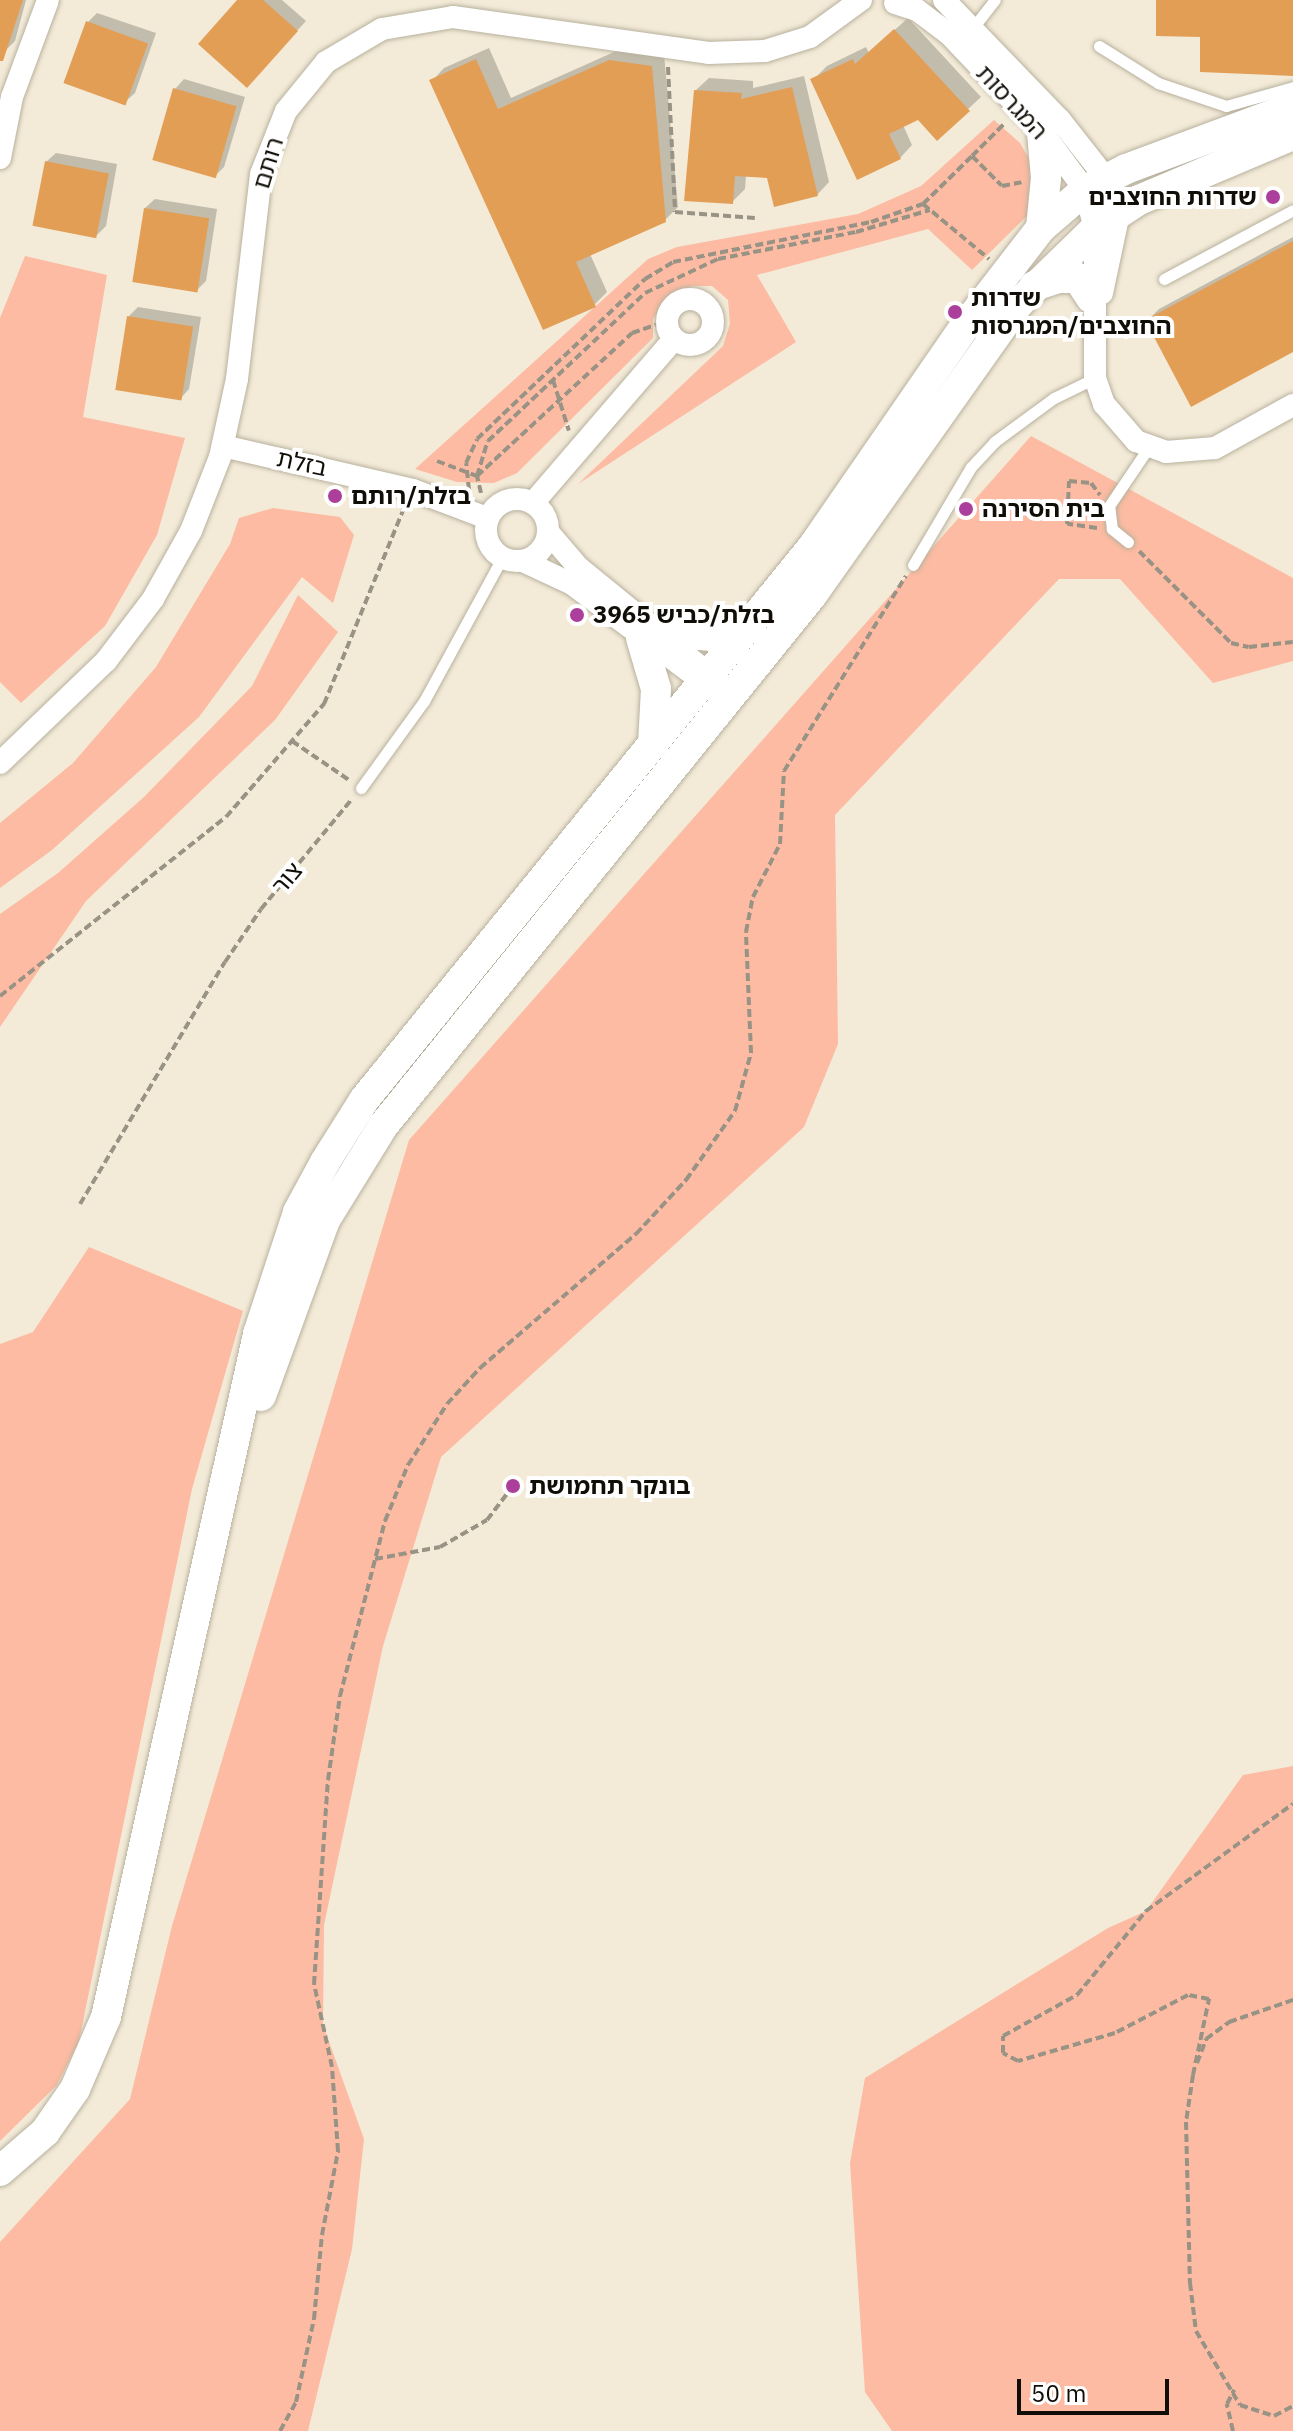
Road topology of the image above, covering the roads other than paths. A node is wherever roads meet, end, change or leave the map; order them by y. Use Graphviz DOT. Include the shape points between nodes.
graph roads {
  1 [pos="48,0"];
  2 [pos="861,0"];
  3 [pos="944,0"];
  4 [pos="995,0"];
  5 [pos="893,1"];
  6 [pos="972,29"];
  7 [pos="1099,46"];
  8 [pos="1293,87"];
  9 [pos="1293,107"];
  10 [pos="1042,132"];
  11 [pos="1293,135"];
  12 [pos="0,158"];
  13 [pos="1096,184"];
  14 [pos="1293,210"];
  15 [pos="1107,221"];
  16 [pos="1041,228"];
  17 [pos="1164,279"];
  18 [pos="1034,286"];
  19 [pos="1091,298"];
  20 [pos="670,330"];
  21 [pos="1093,333"];
  22 [pos="1095,378"];
  23 [pos="1293,405"];
  24 [pos="223,446"];
  25 [pos="1149,447"];
  26 [pos="533,503"];
  27 [pos="480,515"];
  28 [pos="548,532"];
  29 [pos="1128,542"];
  30 [pos="513,559"];
  31 [pos="913,565"];
  32 [pos="757,616"];
  33 [pos="652,635"];
  34 [pos="707,678"];
  35 [pos="730,697"];
  36 [pos="653,745"];
  37 [pos="0,763"];
  38 [pos="361,788"];
  39 [pos="196,1595"];
  40 [pos="0,2171"];
  1 -- 12 [label="street" via="12,97"];
  2 -- 24 [label="street, רותם" via="830,25 789,45 738,53 453,17 382,29 326,62 286,111 261,174 237,379"];
  3 -- 6 [label="street, המגרסות"];
  4 -- 6 [label="lane"];
  5 -- 10 [label="street, המגרסות" via="934,21"];
  6 -- 13 [label="street, המגרסות" via="1060,120"];
  7 -- 8 [label="lane" via="1158,83 1226,106"];
  9 -- 13 [label="main road"];
  10 -- 13 [label="street, המגרסות"];
  10 -- 16 [label="main road" via="1046,178"];
  11 -- 15 [label="main road" via="1180,179"];
  13 -- 15 [label="street, המגרסות"];
  13 -- 16 [label="main road"];
  14 -- 17 [label="lane"];
  15 -- 18 [label="main road"];
  15 -- 19 [label="street"];
  15 -- 21 [label="street"];
  16 -- 32 [label="main road"];
  18 -- 19 [label="main road" via="1078,278"];
  18 -- 35 [label="main road" via="979,357 859,535"];
  19 -- 21 [label="street"];
  20 -- 26 [label="street"];
  21 -- 22 [label="street"];
  22 -- 25 [label="street" via="1119,423"];
  22 -- 31 [label="lane" via="1054,398 994,442 971,467"];
  23 -- 25 [label="street" via="1215,448 1193,452"];
  24 -- 27 [label="street, בזלת" via="413,490"];
  24 -- 37 [label="street, רותם" via="191,531 153,599 95,672"];
  25 -- 29 [label="lane" via="1109,506 1112,529"];
  26 -- 27 [label="street" via="507,500"];
  26 -- 28 [label="street" via="545,515"];
  27 -- 30 [label="street" via="486,536"];
  28 -- 30 [label="street" via="540,551"];
  28 -- 33 [label="street"];
  30 -- 33 [label="street" via="572,584"];
  30 -- 38 [label="lane" via="424,701"];
  32 -- 33 [label="main road" via="712,636"];
  32 -- 34 [label="main road"];
  33 -- 34 [label="street"];
  33 -- 36 [label="main road"];
  34 -- 35 [label="street"];
  34 -- 36 [label="main road"];
  35 -- 39 [label="main road" via="383,1126 348,1177 299,1281"];
  36 -- 39 [label="main road" via="364,1100 318,1174 298,1212 258,1334"];
  39 -- 40 [label="main road" via="106,2017 75,2089 45,2132"];
}
